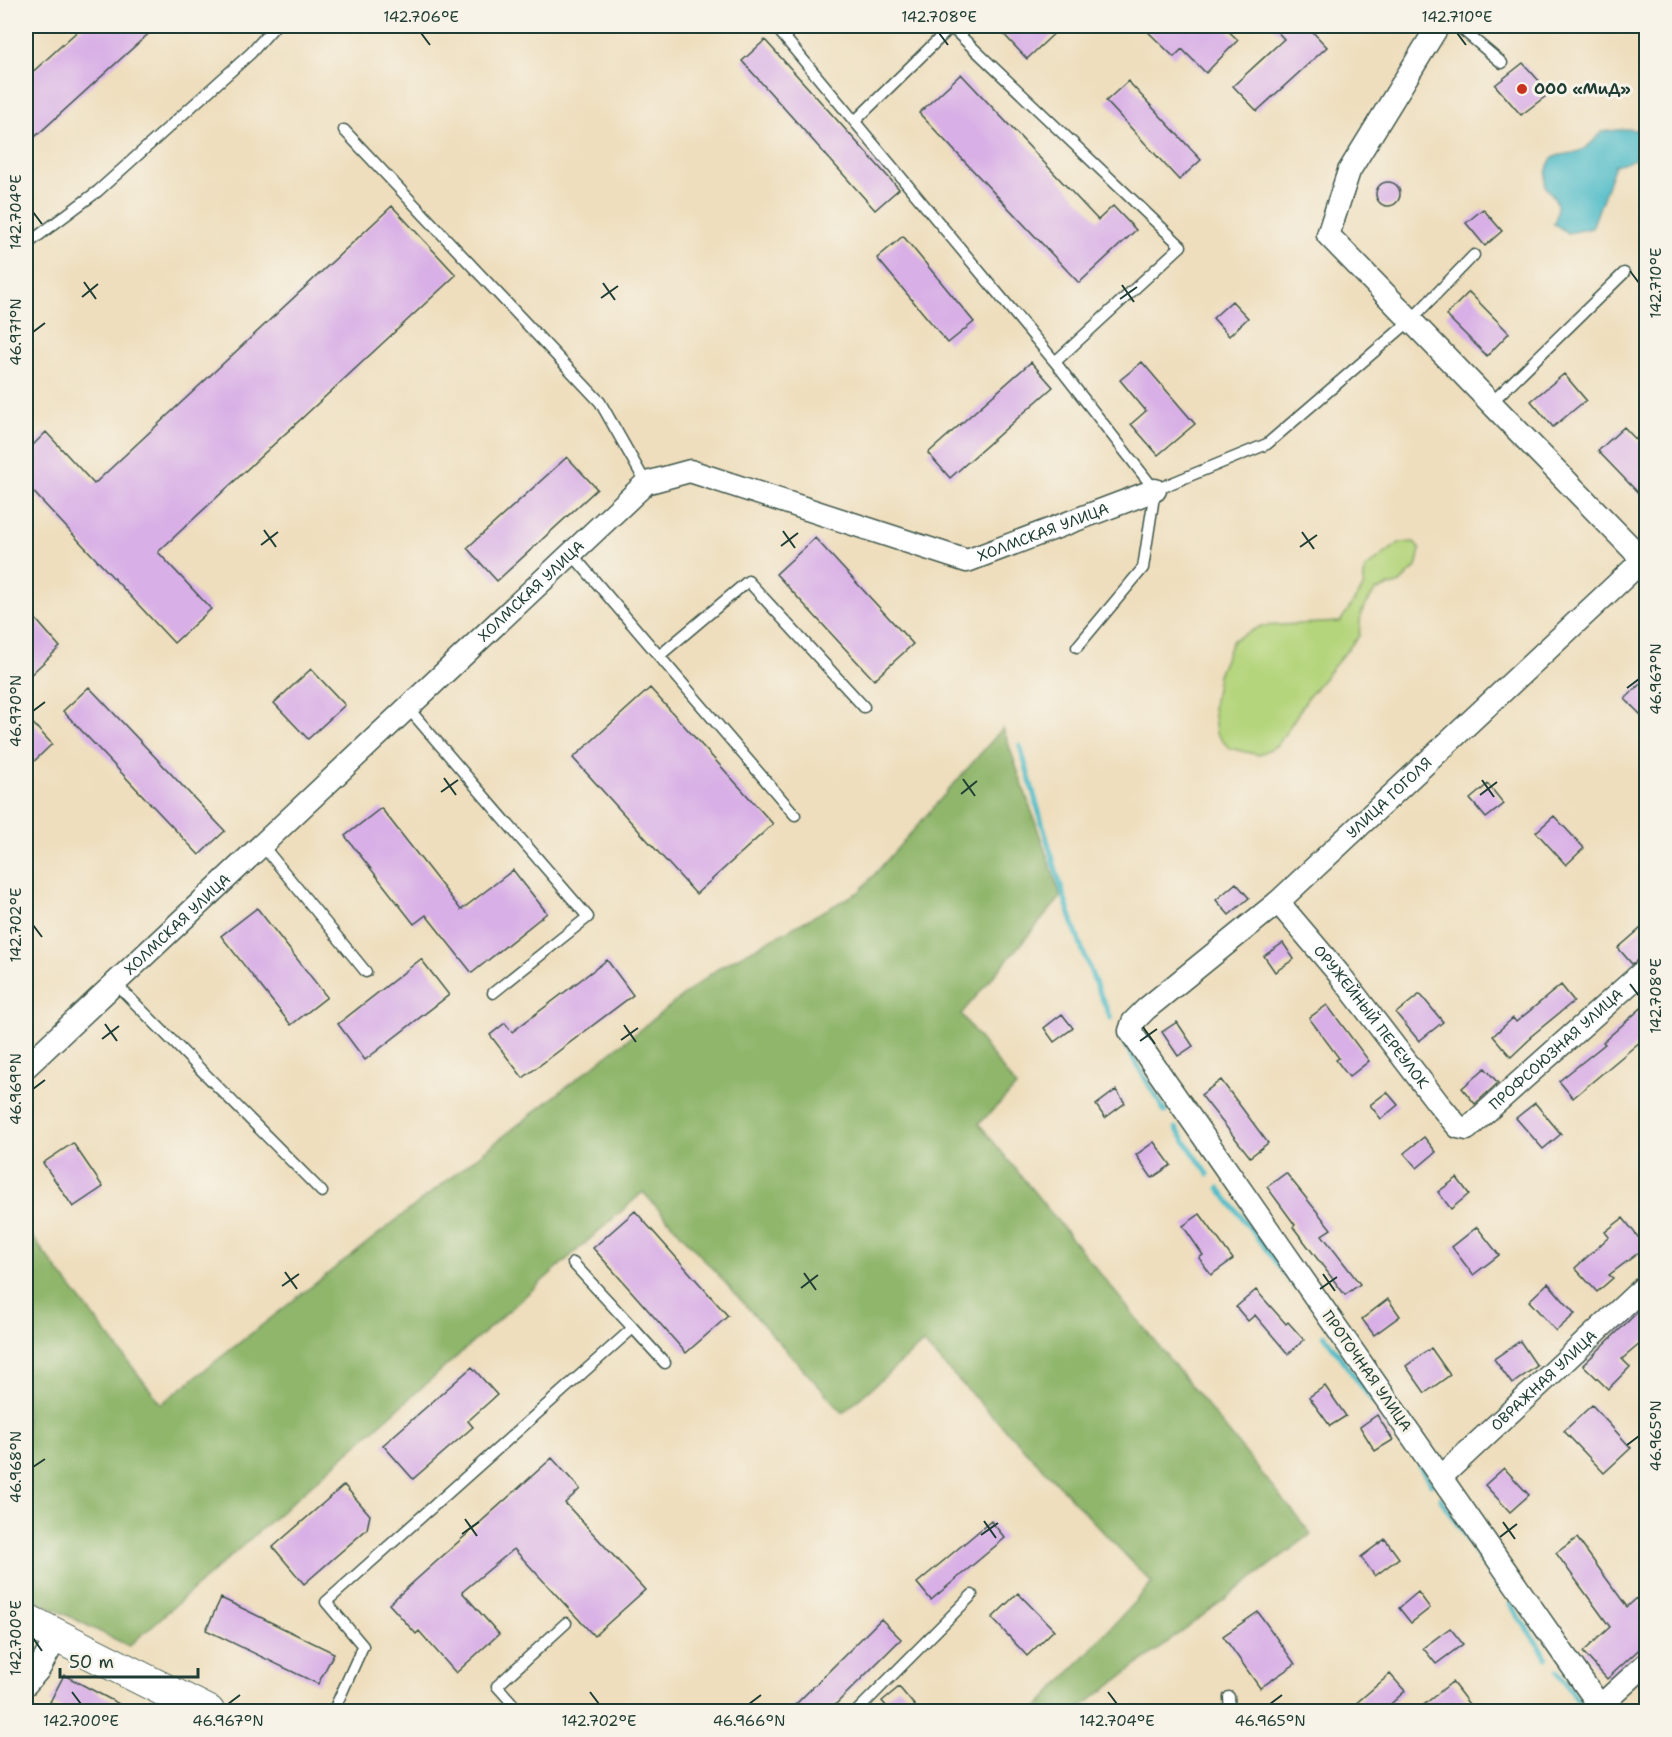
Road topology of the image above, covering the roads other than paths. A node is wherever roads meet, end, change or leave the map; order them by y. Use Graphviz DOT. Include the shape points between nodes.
graph roads {
  1 [pos="275,26"];
  2 [pos="775,26"];
  3 [pos="1438,26"];
  4 [pos="1458,26"];
  5 [pos="1503,63"];
  6 [pos="855,121"];
  7 [pos="344,130"];
  8 [pos="26,244"];
  9 [pos="1474,255"];
  10 [pos="1624,273"];
  11 [pos="1410,321"];
  12 [pos="1056,362"];
  13 [pos="1490,404"];
  14 [pos="646,483"];
  15 [pos="1155,490"];
  16 [pos="571,553"];
  17 [pos="1646,560"];
  18 [pos="1077,647"];
  19 [pos="659,656"];
  20 [pos="864,707"];
  21 [pos="408,708"];
  22 [pos="795,815"];
  23 [pos="262,845"];
  24 [pos="1278,903"];
  25 [pos="1647,969"];
  26 [pos="366,972"];
  27 [pos="115,983"];
  28 [pos="493,993"];
  29 [pos="1130,1031"];
  30 [pos="26,1067"];
  31 [pos="1467,1129"];
  32 [pos="322,1192"];
  33 [pos="573,1263"];
  34 [pos="1647,1285"];
  35 [pos="633,1328"];
  36 [pos="664,1363"];
  37 [pos="1441,1477"];
  38 [pos="972,1595"];
  39 [pos="26,1620"];
  40 [pos="566,1623"];
  41 [pos="57,1636"];
  42 [pos="1647,1664"];
  43 [pos="26,1684"];
  44 [pos="1229,1697"];
  45 [pos="1602,1708"];
  46 [pos="208,1712"];
  47 [pos="333,1712"];
  48 [pos="520,1712"];
  49 [pos="856,1712"];
  50 [pos="1230,1712"];
  1 -- 8 [label="lane" via="251,53 98,191"];
  2 -- 6 [label="lane"];
  3 -- 11 [label="street" via="1349,171 1328,235"];
  4 -- 5 [label="lane"];
  6 -- 12 [label="lane"];
  6 -- 12 [label="lane" via="951,27 1181,246"];
  7 -- 14 [label="lane" via="600,402"];
  9 -- 11 [label="lane"];
  10 -- 13 [label="lane"];
  11 -- 13 [label="street"];
  11 -- 15 [label="lane" via="1267,444"];
  12 -- 15 [label="lane"];
  13 -- 17 [label="street"];
  14 -- 15 [label="street, ХОЛМСКАЯ УЛИЦА" via="690,471 968,561"];
  14 -- 16 [label="street, ХОЛМСКАЯ УЛИЦА"];
  15 -- 18 [label="lane" via="1143,568"];
  16 -- 19 [label="lane"];
  16 -- 21 [label="street, ХОЛМСКАЯ УЛИЦА"];
  17 -- 24 [label="street, УЛИЦА ГОГОЛЯ"];
  19 -- 20 [label="lane" via="748,581"];
  19 -- 22 [label="lane"];
  21 -- 23 [label="street, ХОЛМСКАЯ УЛИЦА"];
  21 -- 28 [label="lane" via="588,917"];
  23 -- 26 [label="lane"];
  23 -- 27 [label="street, ХОЛМСКАЯ УЛИЦА"];
  24 -- 29 [label="street, УЛИЦА ГОГОЛЯ" via="1146,1009"];
  24 -- 31 [label="street, ОРУЖЕЙНЫЙ ПЕРЕУЛОК" via="1339,974 1438,1103 1458,1126"];
  25 -- 31 [label="street, ПРОФСОЮЗНАЯ УЛИЦА"];
  27 -- 30 [label="street, ХОЛМСКАЯ УЛИЦА"];
  27 -- 32 [label="lane"];
  29 -- 37 [label="street, ПРОТОЧНАЯ УЛИЦА"];
  33 -- 35 [label="lane"];
  34 -- 37 [label="street, ОВРАЖНАЯ УЛИЦА"];
  35 -- 36 [label="lane"];
  35 -- 47 [label="lane" via="326,1602 363,1646"];
  37 -- 45 [label="street, ПРОТОЧНАЯ УЛИЦА"];
  38 -- 49 [label="lane"];
  39 -- 41 [label="main road"];
  40 -- 48 [label="lane" via="497,1686"];
  41 -- 43 [label="street"];
  41 -- 46 [label="main road"];
  42 -- 45 [label="street"];
  44 -- 50 [label="lane"];
}
